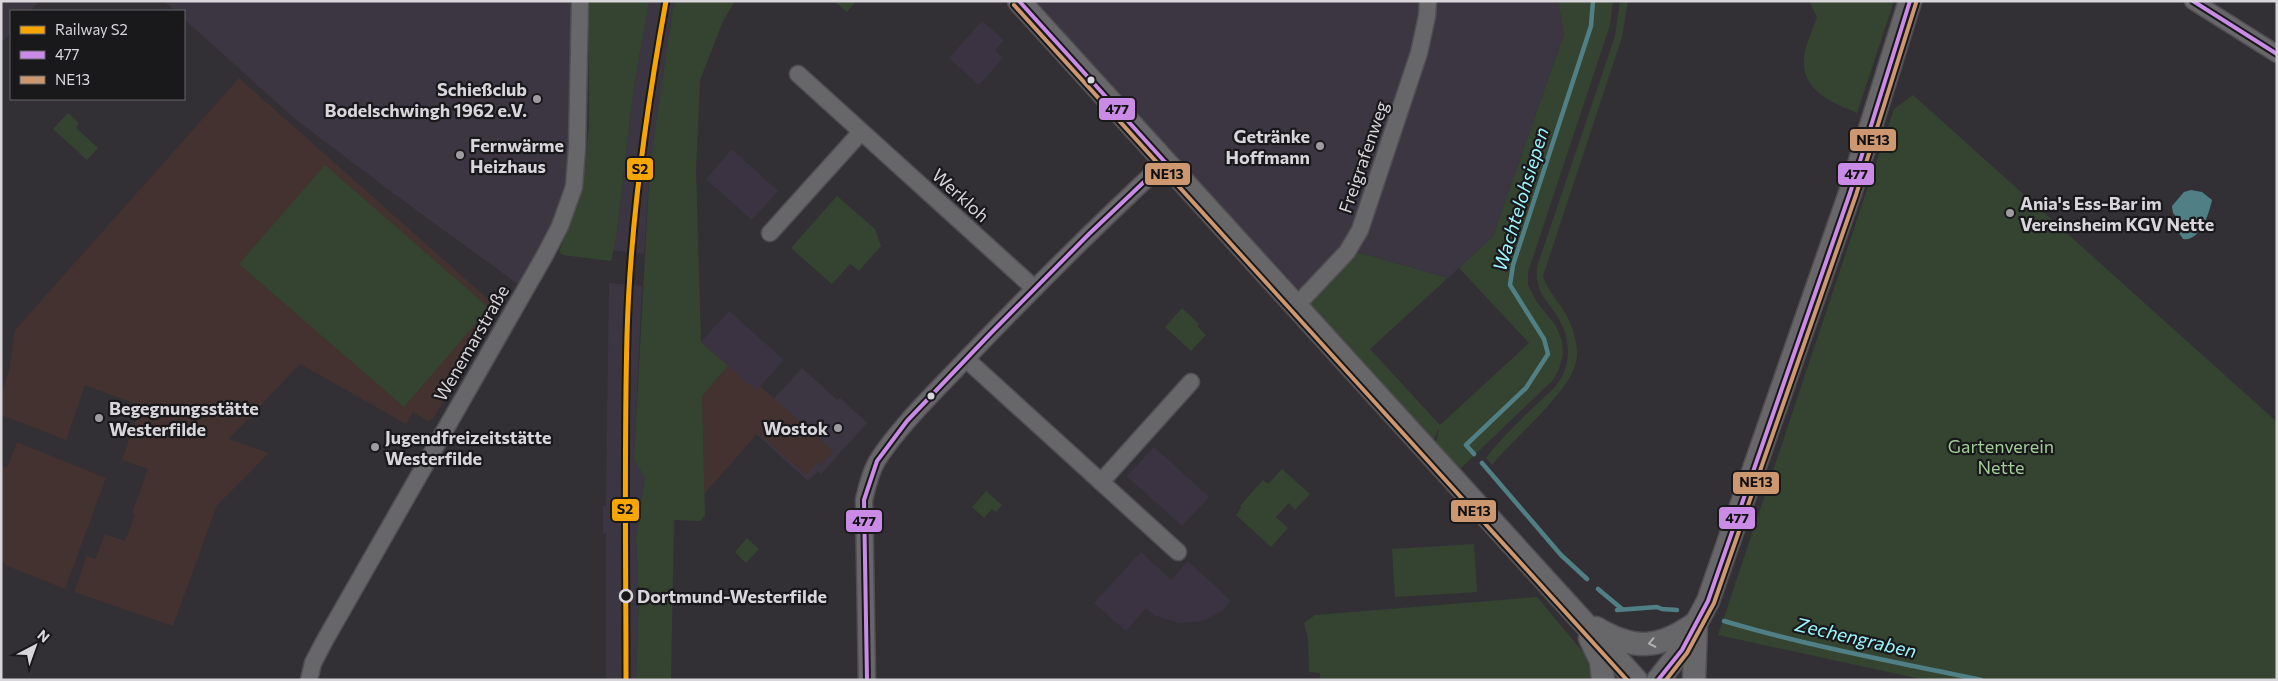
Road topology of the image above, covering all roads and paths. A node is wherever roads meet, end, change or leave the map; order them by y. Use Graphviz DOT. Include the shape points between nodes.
graph roads {
  1 [pos="580,1"];
  2 [pos="1019,1"];
  3 [pos="1428,1"];
  4 [pos="1910,1"];
  5 [pos="2199,3"];
  6 [pos="2277,54"];
  7 [pos="798,74"];
  8 [pos="860,132"];
  9 [pos="1165,162"];
  10 [pos="770,233"];
  11 [pos="1034,288"];
  12 [pos="1296,306"];
  13 [pos="966,359"];
  14 [pos="1191,382"];
  15 [pos="1101,482"];
  16 [pos="1178,552"];
  17 [pos="1581,619"];
  18 [pos="1696,623"];
  19 [pos="309,680"];
  20 [pos="867,680"];
  21 [pos="1603,680"];
  22 [pos="1636,680"];
  23 [pos="1658,680"];
  24 [pos="1694,680"];
  1 -- 19 [label="street, Wenemarstraße" via="574,187 560,226 325,640 313,663"];
  2 -- 9 [label="street"];
  3 -- 12 [label="street, Freigrafenweg" via="1419,53 1360,230 1347,252"];
  4 -- 18 [label="street" via="1850,193 1708,601"];
  5 -- 6 [label="street"];
  7 -- 8 [label="street, Werkloh"];
  8 -- 10 [label="street"];
  8 -- 11 [label="street, Werkloh"];
  9 -- 11 [label="street"];
  9 -- 12 [label="street"];
  11 -- 13 [label="street"];
  12 -- 17 [label="street"];
  13 -- 15 [label="street"];
  13 -- 20 [label="street" via="891,442 876,462 868,482 864,500"];
  14 -- 15 [label="street"];
  15 -- 16 [label="street"];
  18 -- 17 [label="street, one-way" via="1682,633 1646,644 1620,641"];
  17 -- 21 [label="street" via="1601,661"];
  17 -- 22 [label="street"];
  18 -- 23 [label="street" via="1682,650"];
  18 -- 24 [label="street"];
}
